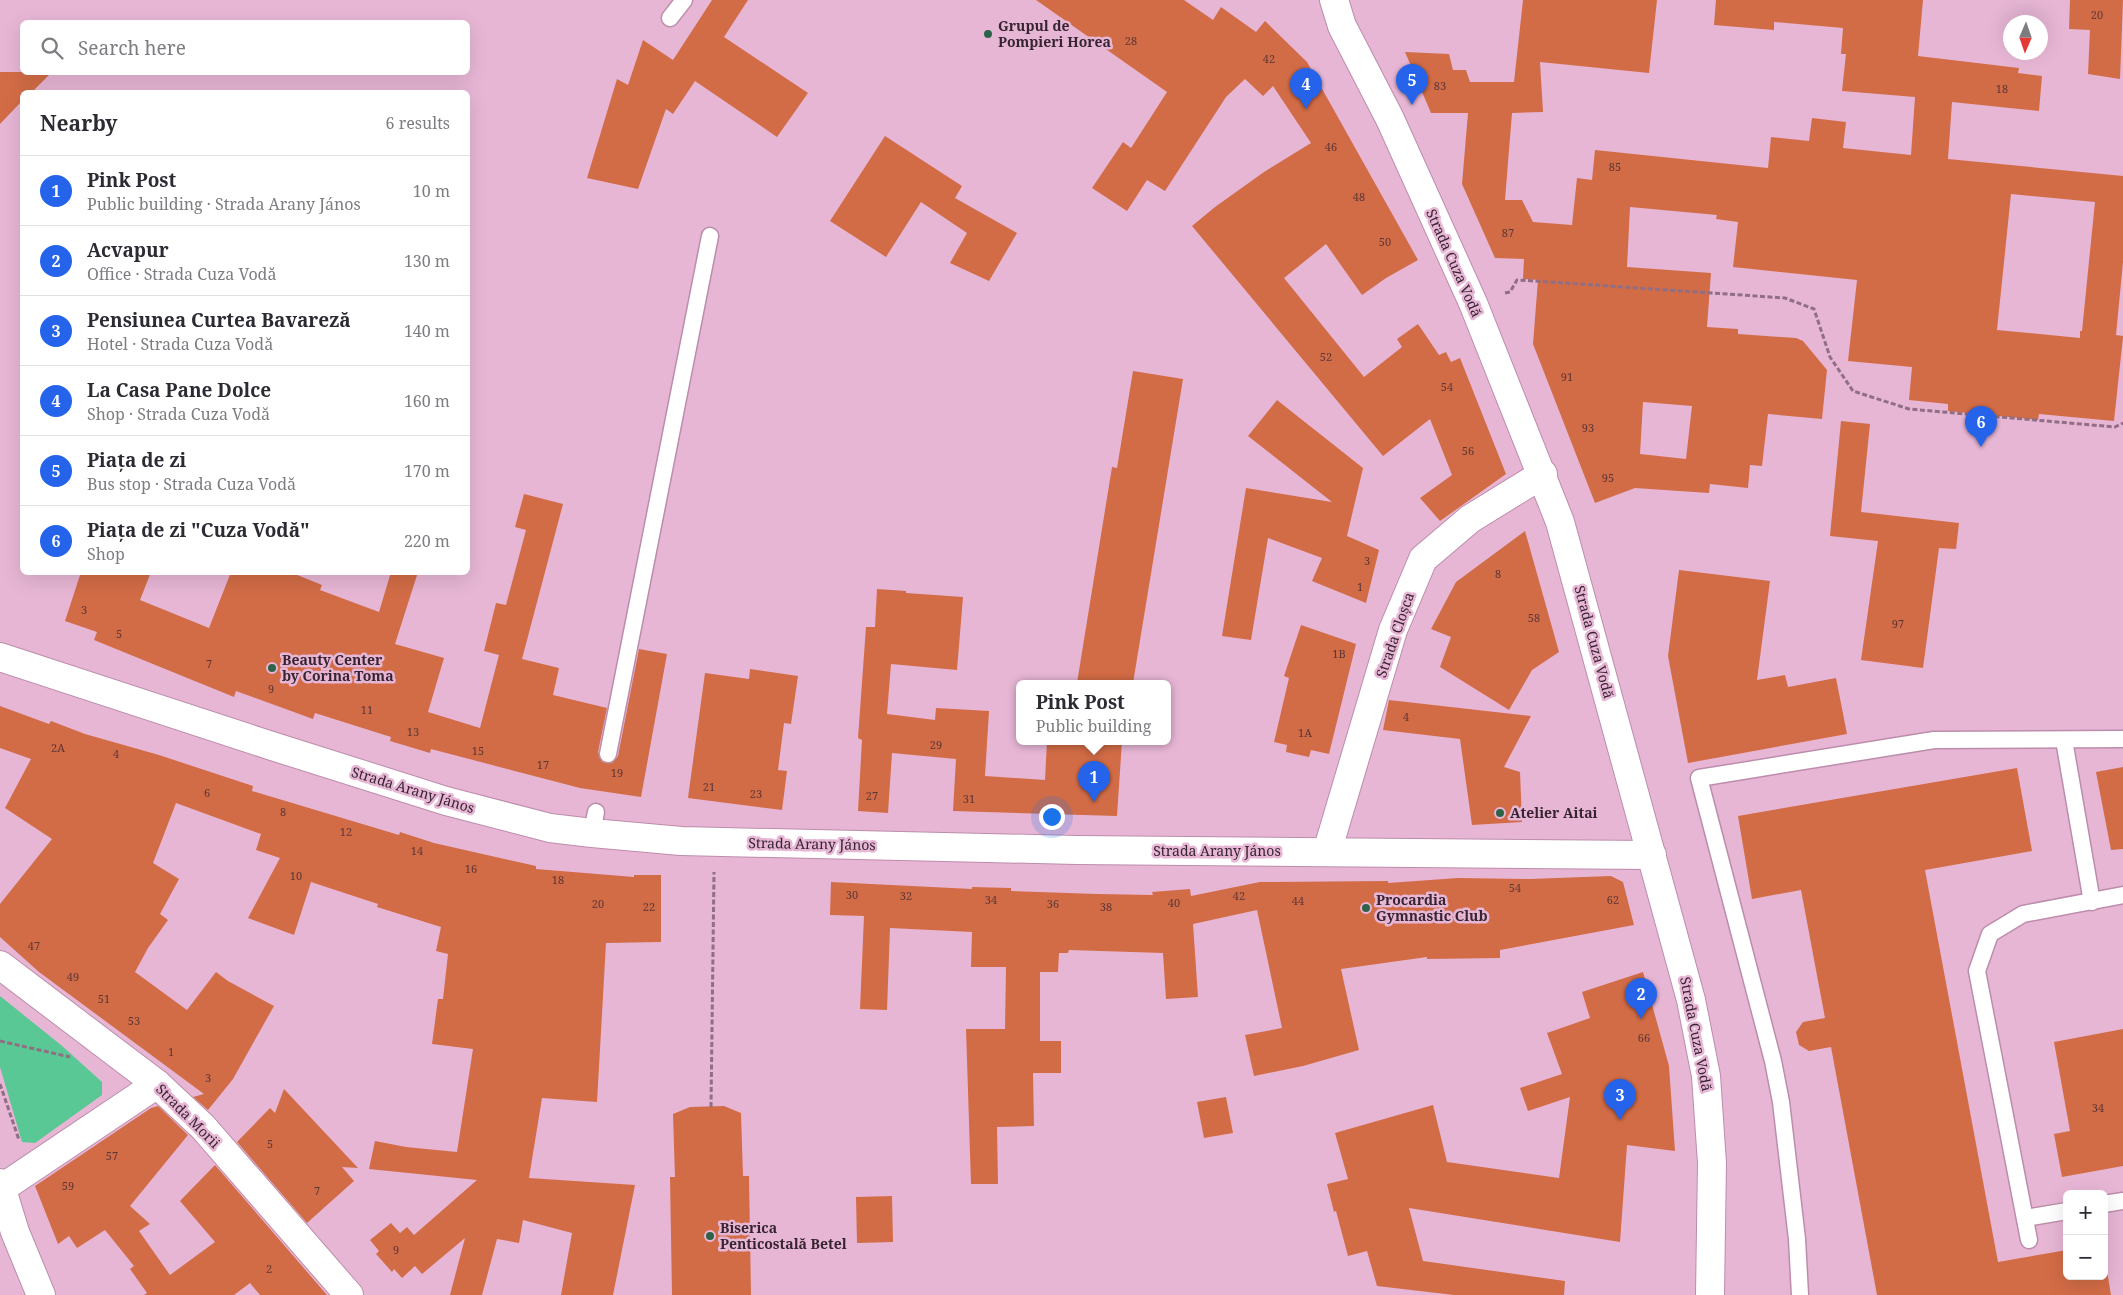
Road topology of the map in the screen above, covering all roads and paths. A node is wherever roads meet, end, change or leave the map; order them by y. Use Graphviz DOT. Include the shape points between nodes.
graph roads {
  1 [pos="684,0"];
  2 [pos="1321,0"];
  3 [pos="1334,0"];
  4 [pos="670,18"];
  5 [pos="1342,26"];
  6 [pos="710,236"];
  7 [pos="1505,294"];
  8 [pos="2123,423"];
  9 [pos="1542,474"];
  10 [pos="0,657"];
  11 [pos="2123,739"];
  12 [pos="2064,740"];
  13 [pos="608,754"];
  14 [pos="1327,852"];
  15 [pos="1652,855"];
  16 [pos="714,869"];
  17 [pos="2123,895"];
  18 [pos="2092,902"];
  19 [pos="0,965"];
  20 [pos="0,1041"];
  21 [pos="74,1057"];
  22 [pos="0,1084"];
  23 [pos="157,1084"];
  24 [pos="711,1107"];
  25 [pos="21,1146"];
  26 [pos="1,1186"];
  27 [pos="2123,1200"];
  28 [pos="2108,1203"];
  29 [pos="2063,1212"];
  30 [pos="2025,1218"];
  31 [pos="2029,1240"];
  32 [pos="41,1295"];
  33 [pos="350,1295"];
  34 [pos="1710,1295"];
  35 [pos="1800,1295"];
  1 -- 4 [label="lane"];
  2 -- 5 [label="street, Strada Cuza Vodă"];
  3 -- 5 [label="street, Strada Cuza Vodă"];
  5 -- 9 [label="street, Strada Cuza Vodă" via="1390,119 1473,303"];
  6 -- 13 [label="lane"];
  7 -- 8 [label="path" via="1517,280 1785,298 1814,309 1830,357 1853,391 1909,409 2115,427"];
  9 -- 14 [label="street, Strada Cloșca" via="1470,519 1423,559 1393,630"];
  9 -- 15 [label="street, Strada Cuza Vodă" via="1560,522"];
  10 -- 14 [label="street, Strada Arany János" via="446,801 550,828 594,822 681,841"];
  11 -- 12 [label="lane"];
  12 -- 18 [label="lane"];
  12 -- 35 [label="lane" via="1934,740 1699,778 1781,1102 1797,1239"];
  14 -- 15 [label="street, Strada Arany János"];
  15 -- 34 [label="street, Strada Cuza Vodă" via="1691,1000 1706,1076 1712,1163"];
  16 -- 24 [label="path"];
  17 -- 18 [label="lane"];
  18 -- 30 [label="lane" via="2023,914 1990,934 1976,971"];
  19 -- 23 [label="street, Strada Morii"];
  20 -- 21 [label="path"];
  22 -- 25 [label="path"];
  23 -- 26 [label="street"];
  23 -- 33 [label="street, Strada Morii" via="203,1127"];
  26 -- 32 [label="street"];
  27 -- 28 [label="lane"];
  29 -- 30 [label="lane"];
  30 -- 31 [label="lane"];
}
